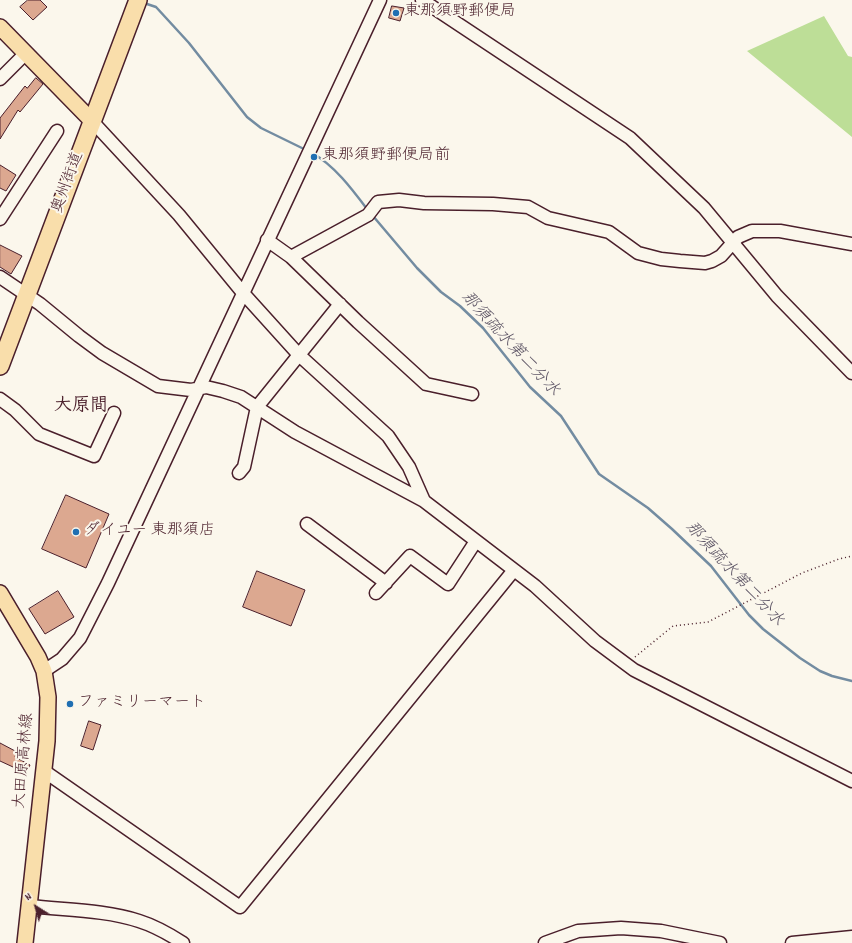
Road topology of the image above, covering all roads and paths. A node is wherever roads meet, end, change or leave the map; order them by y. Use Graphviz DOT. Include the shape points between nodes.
graph roads {
  1 [pos="138,0"];
  2 [pos="380,0"];
  3 [pos="422,0"];
  4 [pos="0,27"];
  5 [pos="26,54"];
  6 [pos="0,79"];
  7 [pos="92,121"];
  8 [pos="57,131"];
  9 [pos="0,218"];
  10 [pos="267,240"];
  11 [pos="733,244"];
  12 [pos="852,244"];
  13 [pos="291,257"];
  14 [pos="0,276"];
  15 [pos="243,293"];
  16 [pos="27,295"];
  17 [pos="340,304"];
  18 [pos="299,355"];
  19 [pos="0,366"];
  20 [pos="852,373"];
  21 [pos="198,389"];
  22 [pos="472,394"];
  23 [pos="0,399"];
  24 [pos="257,408"];
  25 [pos="114,413"];
  26 [pos="239,473"];
  27 [pos="424,501"];
  28 [pos="307,524"];
  29 [pos="476,541"];
  30 [pos="852,556"];
  31 [pos="514,570"];
  32 [pos="386,583"];
  33 [pos="0,593"];
  34 [pos="376,593"];
  35 [pos="626,664"];
  36 [pos="44,671"];
  37 [pos="44,771"];
  38 [pos="852,781"];
  39 [pos="30,906"];
  40 [pos="852,937"];
  41 [pos="25,943"];
  42 [pos="183,943"];
  43 [pos="545,943"];
  44 [pos="720,943"];
  45 [pos="792,943"];
  1 -- 7 [label="highway, 奥州街道"];
  2 -- 10 [label="street"];
  3 -- 11 [label="street" via="630,138 704,208"];
  4 -- 5 [label="main road"];
  5 -- 6 [label="street"];
  5 -- 7 [label="main road"];
  7 -- 15 [label="street" via="179,215"];
  7 -- 16 [label="highway, 奥州街道"];
  8 -- 9 [label="street"];
  10 -- 13 [label="street"];
  10 -- 15 [label="street"];
  11 -- 12 [label="street" via="738,237 752,231 780,230"];
  11 -- 13 [label="street" via="721,256 705,263 661,259 638,253 609,232 548,218 528,207 399,200 378,202 368,215"];
  11 -- 20 [label="street" via="777,296"];
  13 -- 17 [label="street"];
  14 -- 16 [label="street"];
  15 -- 18 [label="street"];
  15 -- 21 [label="street"];
  16 -- 19 [label="highway, 奥州街道"];
  16 -- 21 [label="street" via="102,353 158,386"];
  17 -- 18 [label="street"];
  17 -- 22 [label="street" via="426,384"];
  18 -- 24 [label="street"];
  18 -- 27 [label="street" via="388,436 409,467"];
  21 -- 24 [label="street" via="206,387 223,391 241,397"];
  21 -- 36 [label="street" via="80,638 62,659"];
  23 -- 25 [label="street" via="39,434 94,456"];
  24 -- 26 [label="street" via="244,466"];
  24 -- 27 [label="street" via="295,432"];
  27 -- 29 [label="street"];
  28 -- 32 [label="street"];
  29 -- 31 [label="street"];
  29 -- 32 [label="street" via="448,584 410,556"];
  30 -- 35 [label="path" via="802,573 708,622 673,626"];
  31 -- 35 [label="street" via="562,609 595,641"];
  31 -- 37 [label="street" via="240,907"];
  32 -- 34 [label="street"];
  33 -- 36 [label="main road, 大田原高林線"];
  35 -- 38 [label="street"];
  36 -- 37 [label="main road, 大田原高林線" via="48,719"];
  37 -- 39 [label="main road, 大田原高林線"];
  39 -- 41 [label="main road, 大田原高林線"];
  39 -- 42 [label="street" via="120,916 162,930"];
  40 -- 45 [label="street"];
  43 -- 44 [label="street" via="578,930 621,928 661,931"];
}
